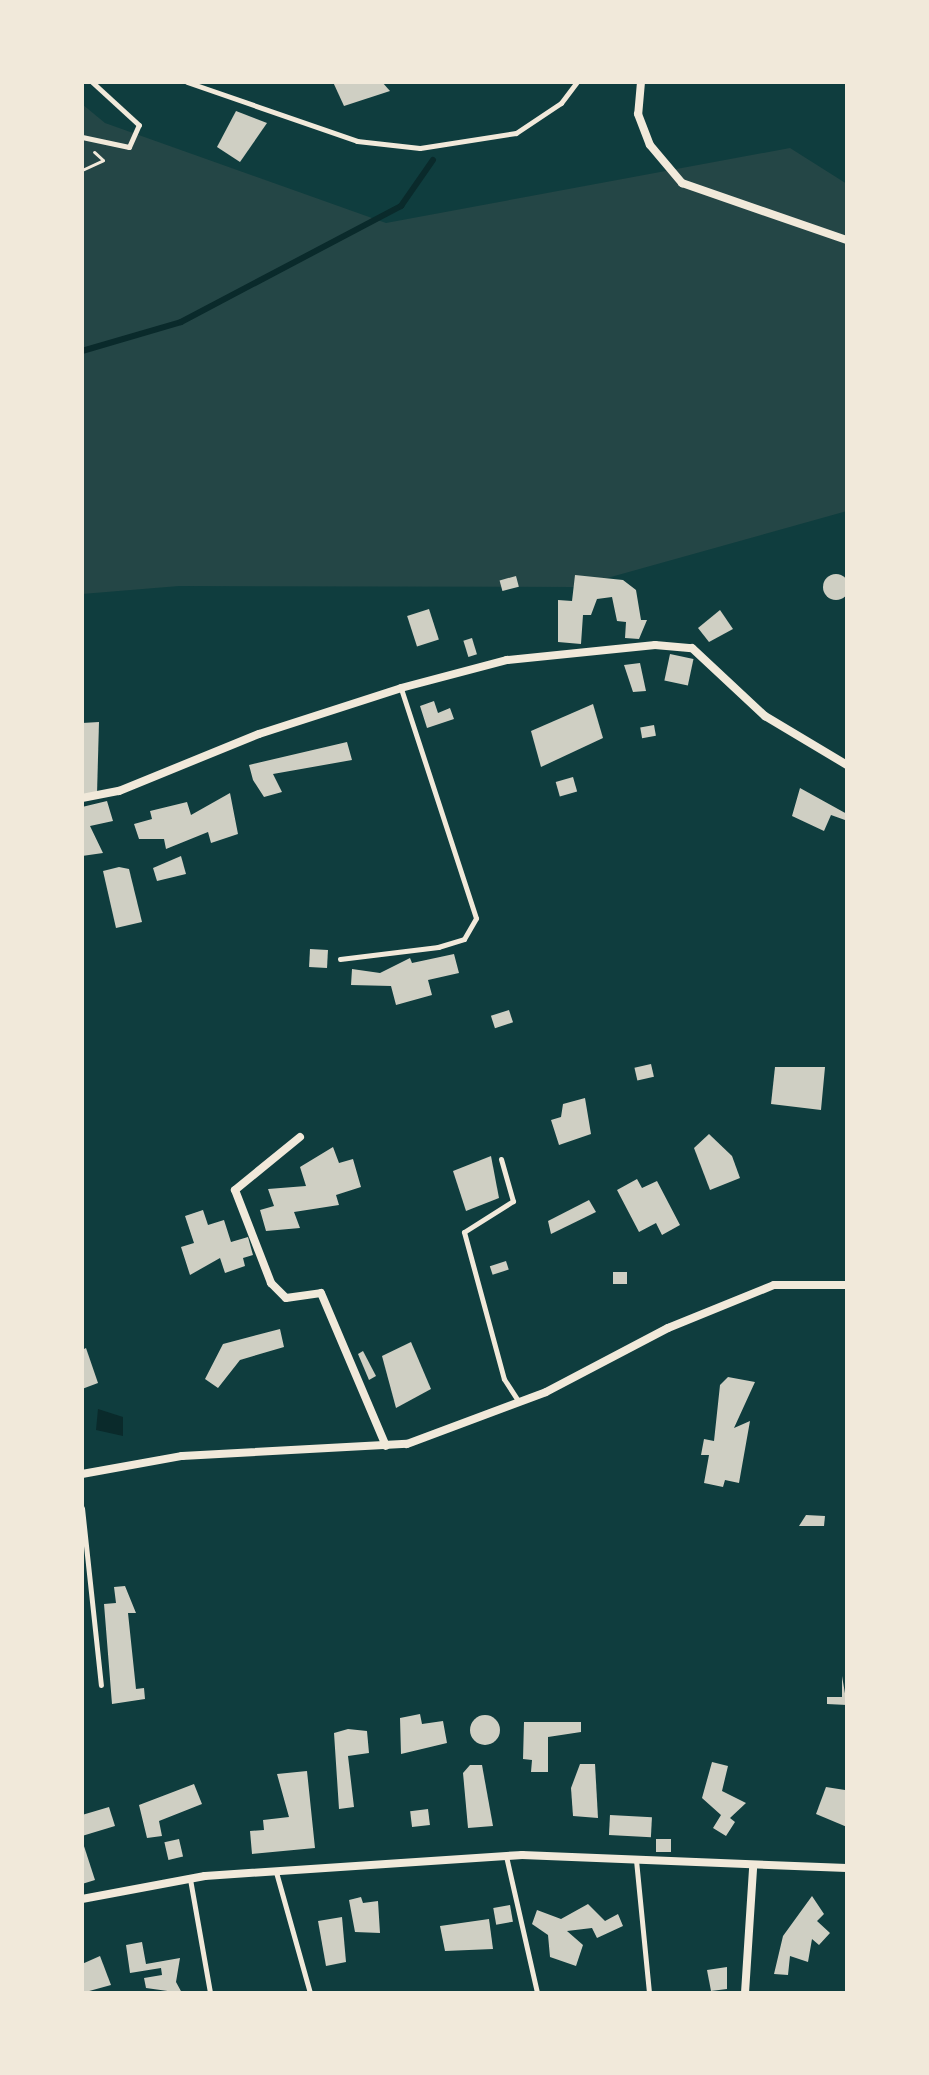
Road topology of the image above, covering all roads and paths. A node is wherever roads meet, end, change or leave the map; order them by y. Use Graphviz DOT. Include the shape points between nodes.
graph roads {
  1 [pos="92,82"];
  2 [pos="187,82"];
  3 [pos="577,82"];
  4 [pos="641,82"];
  5 [pos="82,140"];
  6 [pos="82,170"];
  7 [pos="847,240"];
  8 [pos="401,688"];
  9 [pos="847,765"];
  10 [pos="82,798"];
  11 [pos="340,959"];
  12 [pos="300,1137"];
  13 [pos="501,1159"];
  14 [pos="847,1285"];
  15 [pos="520,1403"];
  16 [pos="386,1446"];
  17 [pos="82,1474"];
  18 [pos="82,1508"];
  19 [pos="101,1685"];
  20 [pos="506,1856"];
  21 [pos="636,1860"];
  22 [pos="753,1868"];
  23 [pos="847,1868"];
  24 [pos="276,1872"];
  25 [pos="189,1878"];
  26 [pos="82,1899"];
  27 [pos="210,1993"];
  28 [pos="310,1993"];
  29 [pos="537,1993"];
  30 [pos="649,1993"];
  31 [pos="745,1993"];
  1 -- 5 [label="lane" via="139,125 129,147"];
  2 -- 3 [label="lane" via="357,141 420,148 516,133 561,103"];
  4 -- 7 [label="street" via="638,114 650,145 682,183"];
  5 -- 6 [label="path" via="103,160"];
  8 -- 9 [label="street" via="583,649 692,648 765,716"];
  8 -- 10 [label="street" via="259,734 119,791"];
  8 -- 11 [label="lane" via="476,918 464,939 438,947"];
  12 -- 16 [label="street" via="235,1190 271,1283 286,1298 321,1293"];
  13 -- 15 [label="lane" via="513,1201 464,1232 504,1379"];
  14 -- 15 [label="street" via="774,1285"];
  15 -- 16 [label="street" via="449,1433"];
  16 -- 17 [label="street" via="182,1456"];
  18 -- 19 [label="lane"];
  20 -- 21 [label="street"];
  20 -- 24 [label="street"];
  20 -- 29 [label="lane"];
  21 -- 22 [label="street"];
  21 -- 30 [label="lane"];
  22 -- 23 [label="street"];
  22 -- 31 [label="street"];
  24 -- 25 [label="street"];
  24 -- 28 [label="lane" via="281,1912"];
  25 -- 26 [label="street"];
  25 -- 27 [label="lane"];
}
